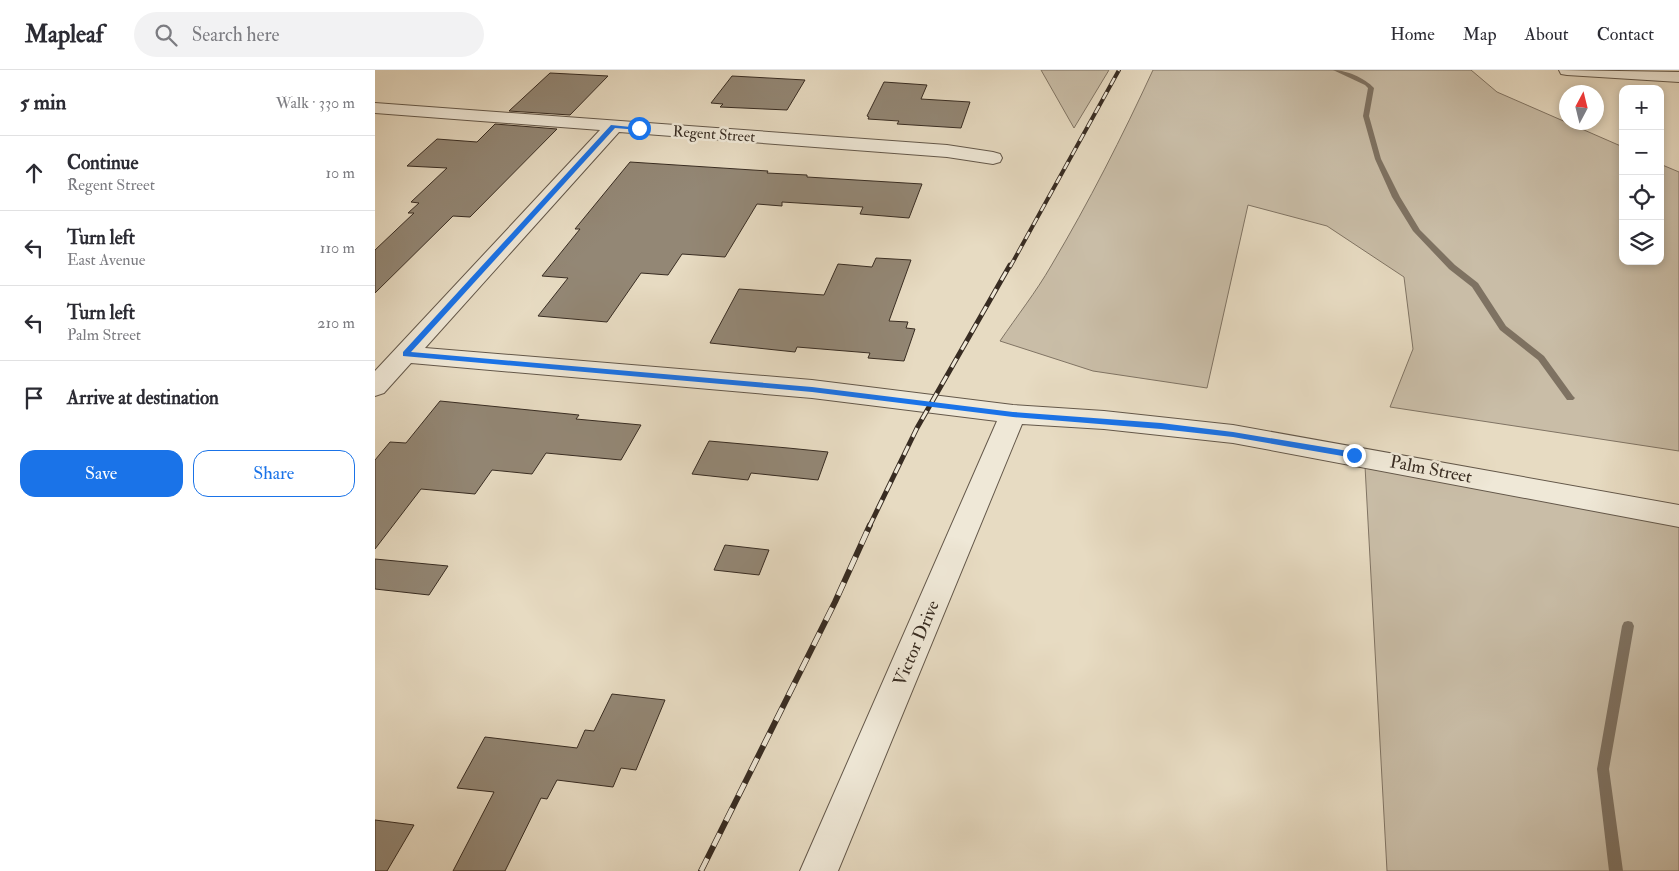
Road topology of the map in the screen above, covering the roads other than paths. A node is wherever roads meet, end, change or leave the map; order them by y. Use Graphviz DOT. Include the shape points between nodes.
graph roads {
  1 [pos="1567,70"];
  2 [pos="1679,77"];
  3 [pos="375,108"];
  4 [pos="613,127"];
  5 [pos="993,158"];
  6 [pos="405,354"];
  7 [pos="375,387"];
  8 [pos="1013,414"];
  9 [pos="1679,516"];
  10 [pos="819,871"];
  1 -- 2 [label="street"];
  3 -- 4 [label="street, Regent Street"];
  4 -- 5 [label="street, Regent Street" via="947,150"];
  4 -- 6 [label="street"];
  6 -- 7 [label="street"];
  6 -- 8 [label="street, Palm Street" via="812,389"];
  8 -- 9 [label="street, Palm Street" via="1233,434"];
  8 -- 10 [label="street, Victor Drive"];
}
